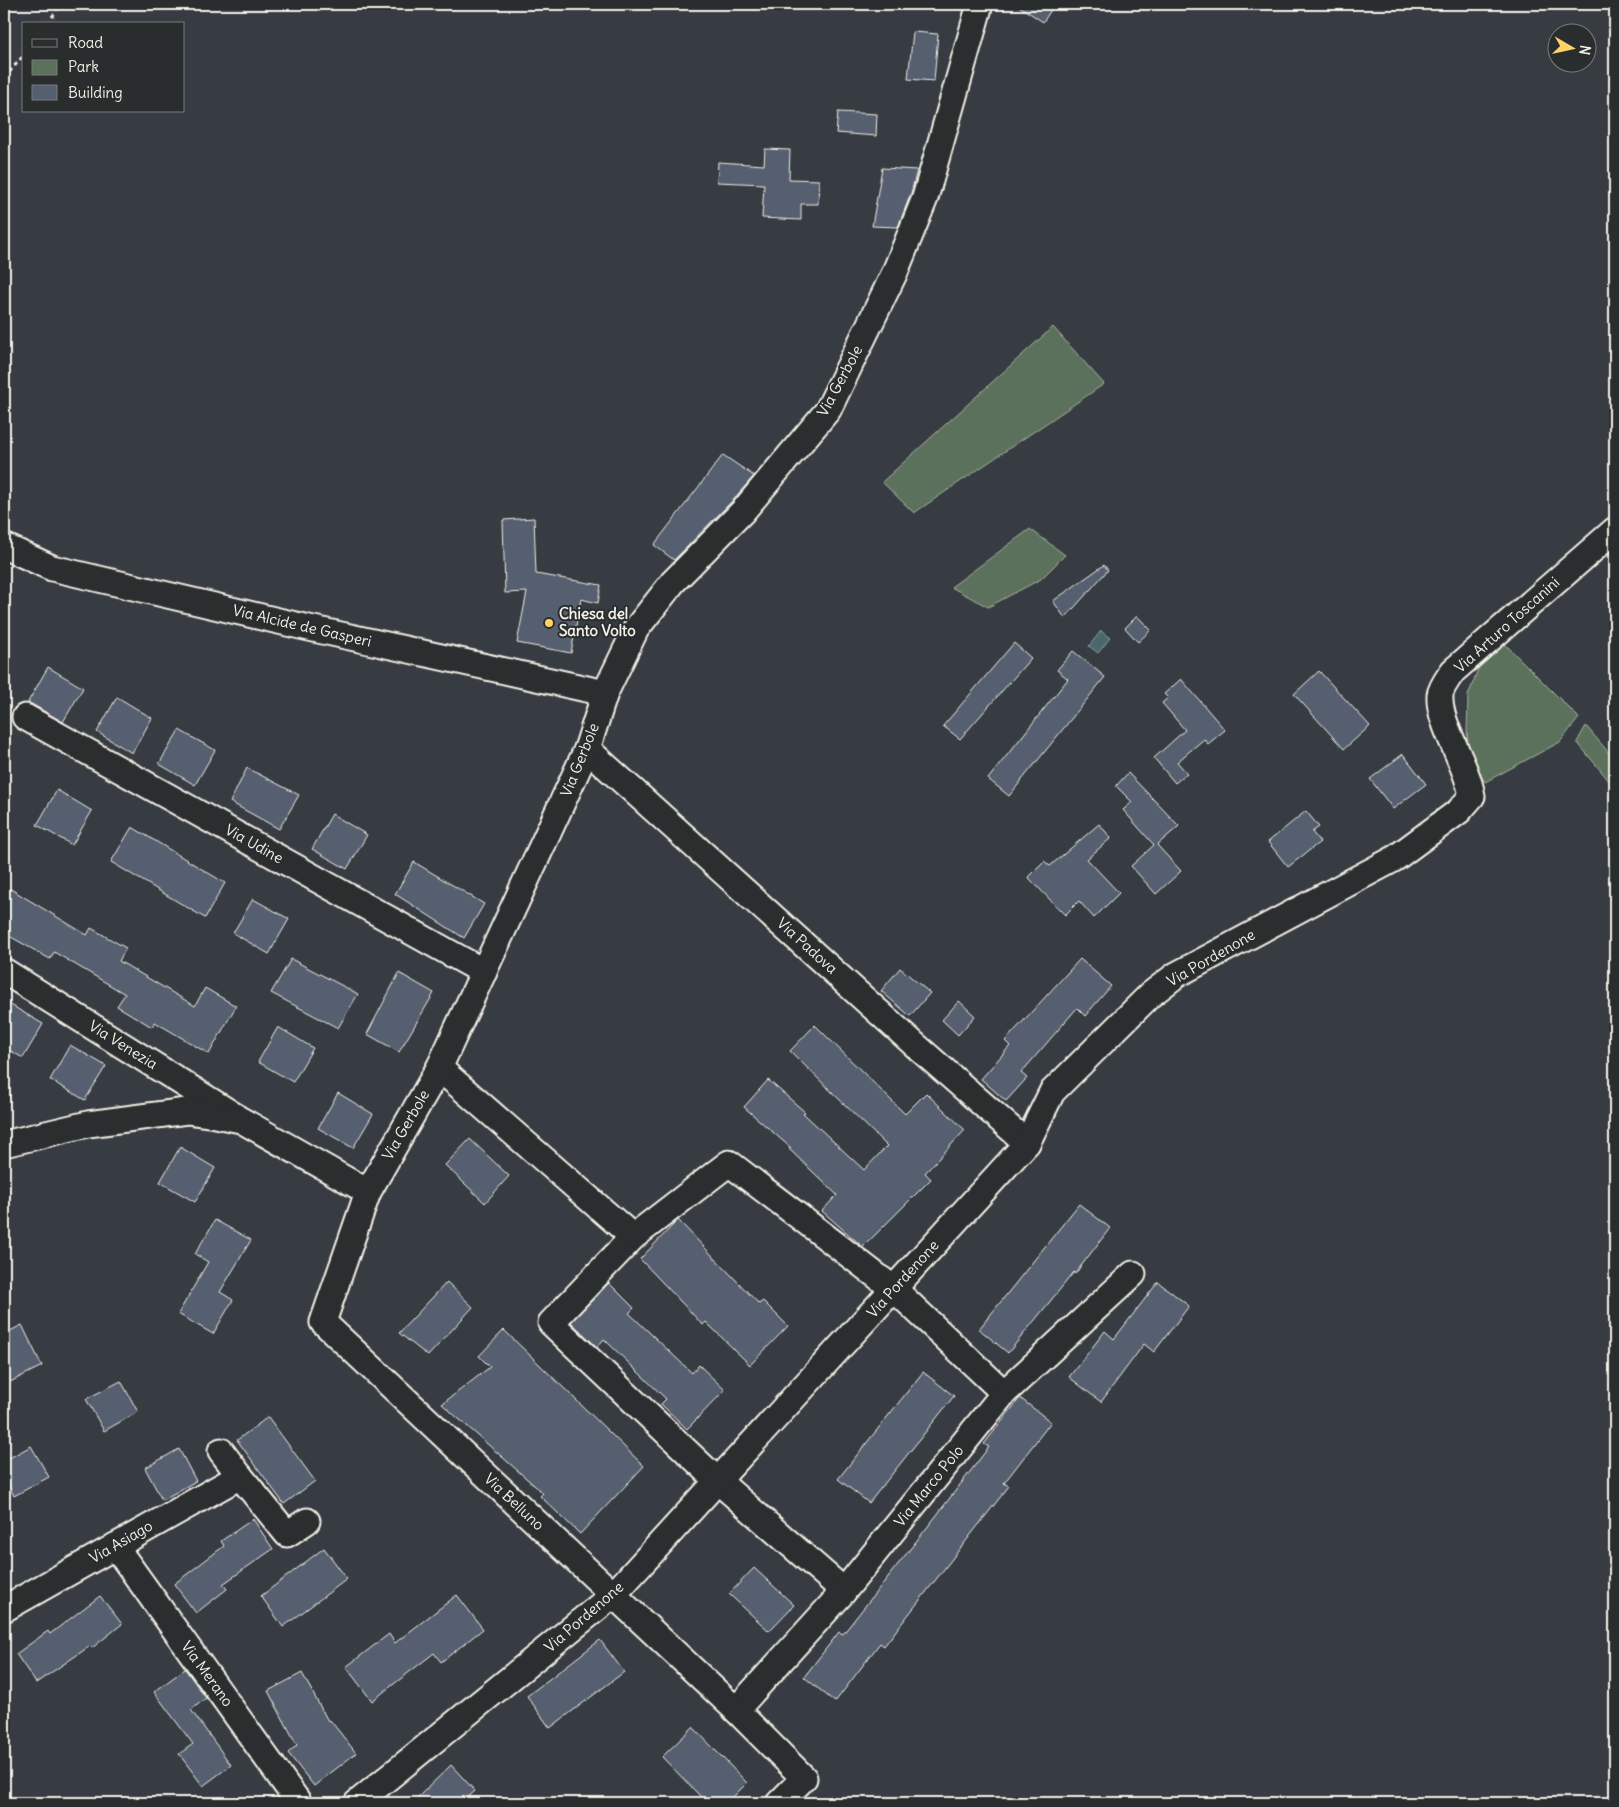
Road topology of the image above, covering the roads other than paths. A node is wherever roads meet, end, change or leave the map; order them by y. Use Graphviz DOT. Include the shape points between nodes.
graph roads {
  1 [pos="980,4"];
  2 [pos="1615,530"];
  3 [pos="4,546"];
  4 [pos="605,693"];
  5 [pos="25,717"];
  6 [pos="587,749"];
  7 [pos="1472,796"];
  8 [pos="4,971"];
  9 [pos="484,972"];
  10 [pos="440,1068"];
  11 [pos="241,1120"];
  12 [pos="1027,1143"];
  13 [pos="4,1144"];
  14 [pos="368,1192"];
  15 [pos="633,1237"];
  16 [pos="1134,1274"];
  17 [pos="894,1289"];
  18 [pos="1004,1393"];
  19 [pos="221,1451"];
  20 [pos="240,1476"];
  21 [pos="718,1481"];
  22 [pos="307,1521"];
  23 [pos="115,1546"];
  24 [pos="844,1591"];
  25 [pos="613,1595"];
  26 [pos="4,1609"];
  27 [pos="736,1710"];
  28 [pos="299,1803"];
  29 [pos="357,1803"];
  30 [pos="779,1803"];
  1 -- 4 [label="street, Via Gerbole" via="925,198 895,272 828,410 743,511 672,582 636,629"];
  2 -- 7 [label="street, Via Arturo Toscanini" via="1454,671 1440,693 1442,713 1470,780"];
  3 -- 4 [label="street, Via Alcide de Gasperi" via="52,568"];
  4 -- 6 [label="street, Via Gerbole"];
  5 -- 9 [label="street, Via Udine"];
  6 -- 9 [label="street, Via Gerbole"];
  6 -- 12 [label="street, Via Padova"];
  7 -- 12 [label="street, Via Pordenone" via="1459,810 1394,859 1176,975 1150,995 1052,1092"];
  8 -- 11 [label="street, Via Venezia"];
  9 -- 10 [label="street, Via Gerbole"];
  10 -- 14 [label="street, Via Gerbole"];
  10 -- 15 [label="street"];
  11 -- 13 [label="street" via="187,1111 88,1124"];
  11 -- 14 [label="street"];
  12 -- 17 [label="street, Via Pordenone"];
  14 -- 25 [label="street, Via Belluno" via="323,1322"];
  15 -- 17 [label="street" via="729,1163"];
  15 -- 21 [label="street" via="551,1323"];
  16 -- 18 [label="street, Via Marco Polo"];
  17 -- 18 [label="street"];
  17 -- 21 [label="street, Via Pordenone"];
  18 -- 24 [label="street, Via Marco Polo"];
  19 -- 20 [label="street"];
  20 -- 22 [label="street" via="287,1534"];
  20 -- 23 [label="street, Via Asiago"];
  21 -- 24 [label="street"];
  21 -- 25 [label="street, Via Pordenone"];
  23 -- 26 [label="street, Via Asiago"];
  23 -- 28 [label="street, Via Merano"];
  24 -- 27 [label="street, Via Marco Polo"];
  25 -- 27 [label="street, Via Belluno"];
  25 -- 29 [label="street, Via Pordenone"];
  27 -- 30 [label="street, Via Belluno" via="804,1778"];
}
